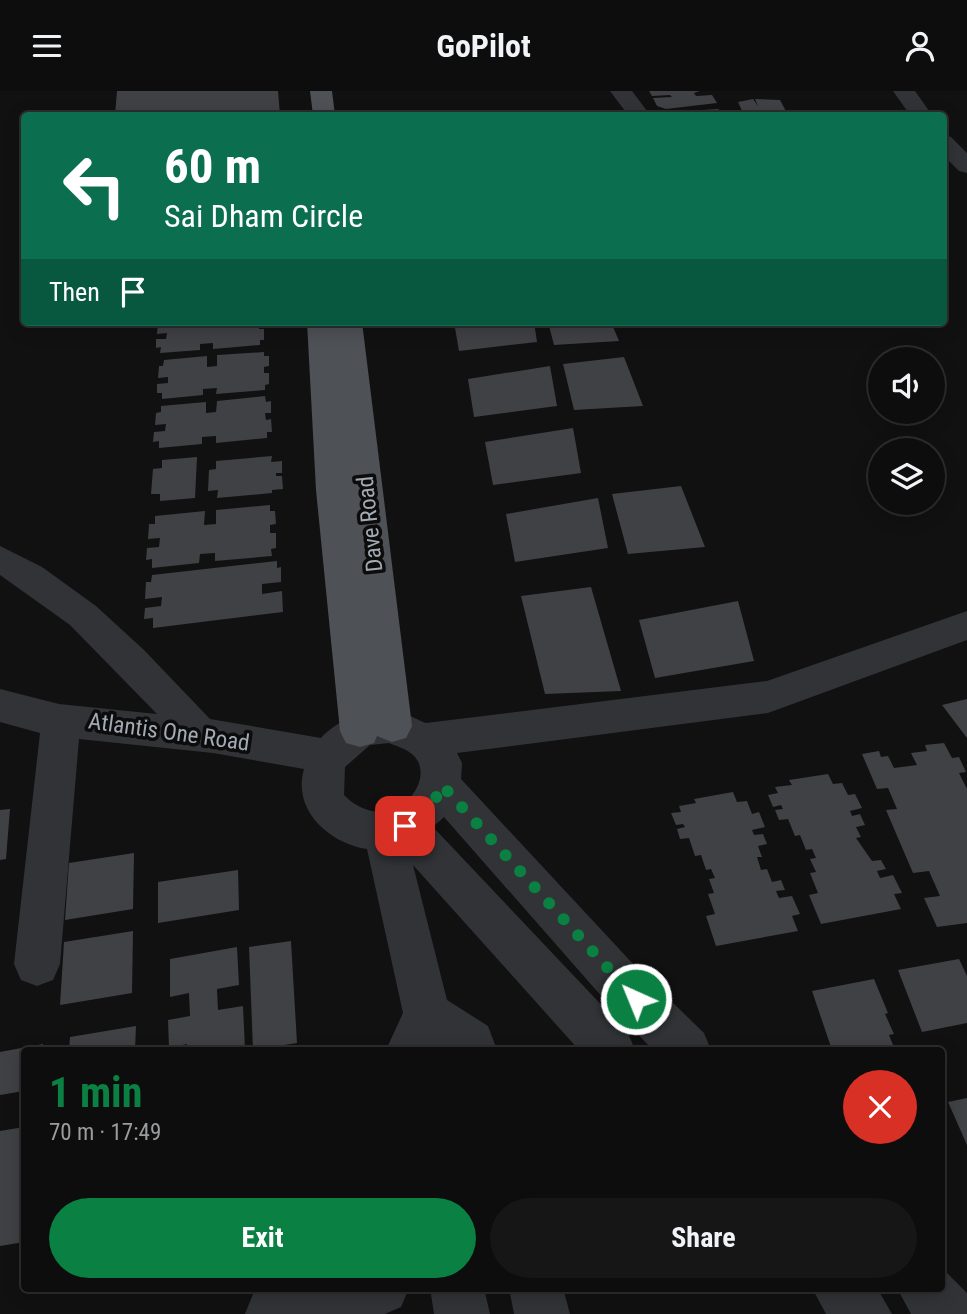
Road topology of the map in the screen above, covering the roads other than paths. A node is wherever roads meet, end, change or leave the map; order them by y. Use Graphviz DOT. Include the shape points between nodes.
graph roads {
  1 [pos="304,91"];
  2 [pos="321,91"];
  3 [pos="621,91"];
  4 [pos="904,91"];
  5 [pos="305,112"];
  6 [pos="324,112"];
  7 [pos="637,112"];
  8 [pos="919,112"];
  9 [pos="947,146"];
  10 [pos="967,166"];
  11 [pos="321,326"];
  12 [pos="348,326"];
  13 [pos="0,559"];
  14 [pos="967,625"];
  15 [pos="3,710"];
  16 [pos="61,719"];
  17 [pos="392,733"];
  18 [pos="199,734"];
  19 [pos="329,756"];
  20 [pos="442,785"];
  21 [pos="395,828"];
  22 [pos="37,964"];
  23 [pos="419,1033"];
  24 [pos="472,1047"];
  25 [pos="608,1047"];
  26 [pos="684,1047"];
  27 [pos="365,1292"];
  28 [pos="458,1292"];
  29 [pos="537,1292"];
  30 [pos="843,1292"];
  31 [pos="928,1292"];
  32 [pos="273,1314"];
  33 [pos="462,1314"];
  34 [pos="542,1314"];
  35 [pos="864,1314"];
  36 [pos="949,1314"];
  1 -- 5 [label="main road"];
  2 -- 6 [label="main road"];
  3 -- 7 [label="street"];
  4 -- 8 [label="street"];
  9 -- 10 [label="street"];
  11 -- 17 [label="main road" via="332,490"];
  12 -- 17 [label="main road, Dave Road"];
  13 -- 18 [label="street" via="29,573 95,622"];
  14 -- 17 [label="street" via="768,697"];
  15 -- 16 [label="street, Atlantis One Road"];
  16 -- 18 [label="street, Atlantis One Road"];
  16 -- 22 [label="street"];
  17 -- 19 [label="street" via="341,743"];
  17 -- 20 [label="street" via="436,753"];
  18 -- 19 [label="street, Atlantis One Road"];
  19 -- 21 [label="street" via="322,773 322,792 330,808 344,822 363,829"];
  20 -- 21 [label="street" via="424,815"];
  20 -- 26 [label="street" via="619,982"];
  21 -- 23 [label="street"];
  21 -- 25 [label="street"];
  23 -- 24 [label="street" via="471,1043"];
  27 -- 32 [label="street"];
  28 -- 33 [label="street"];
  29 -- 34 [label="street"];
  30 -- 35 [label="street"];
  31 -- 36 [label="street"];
}
